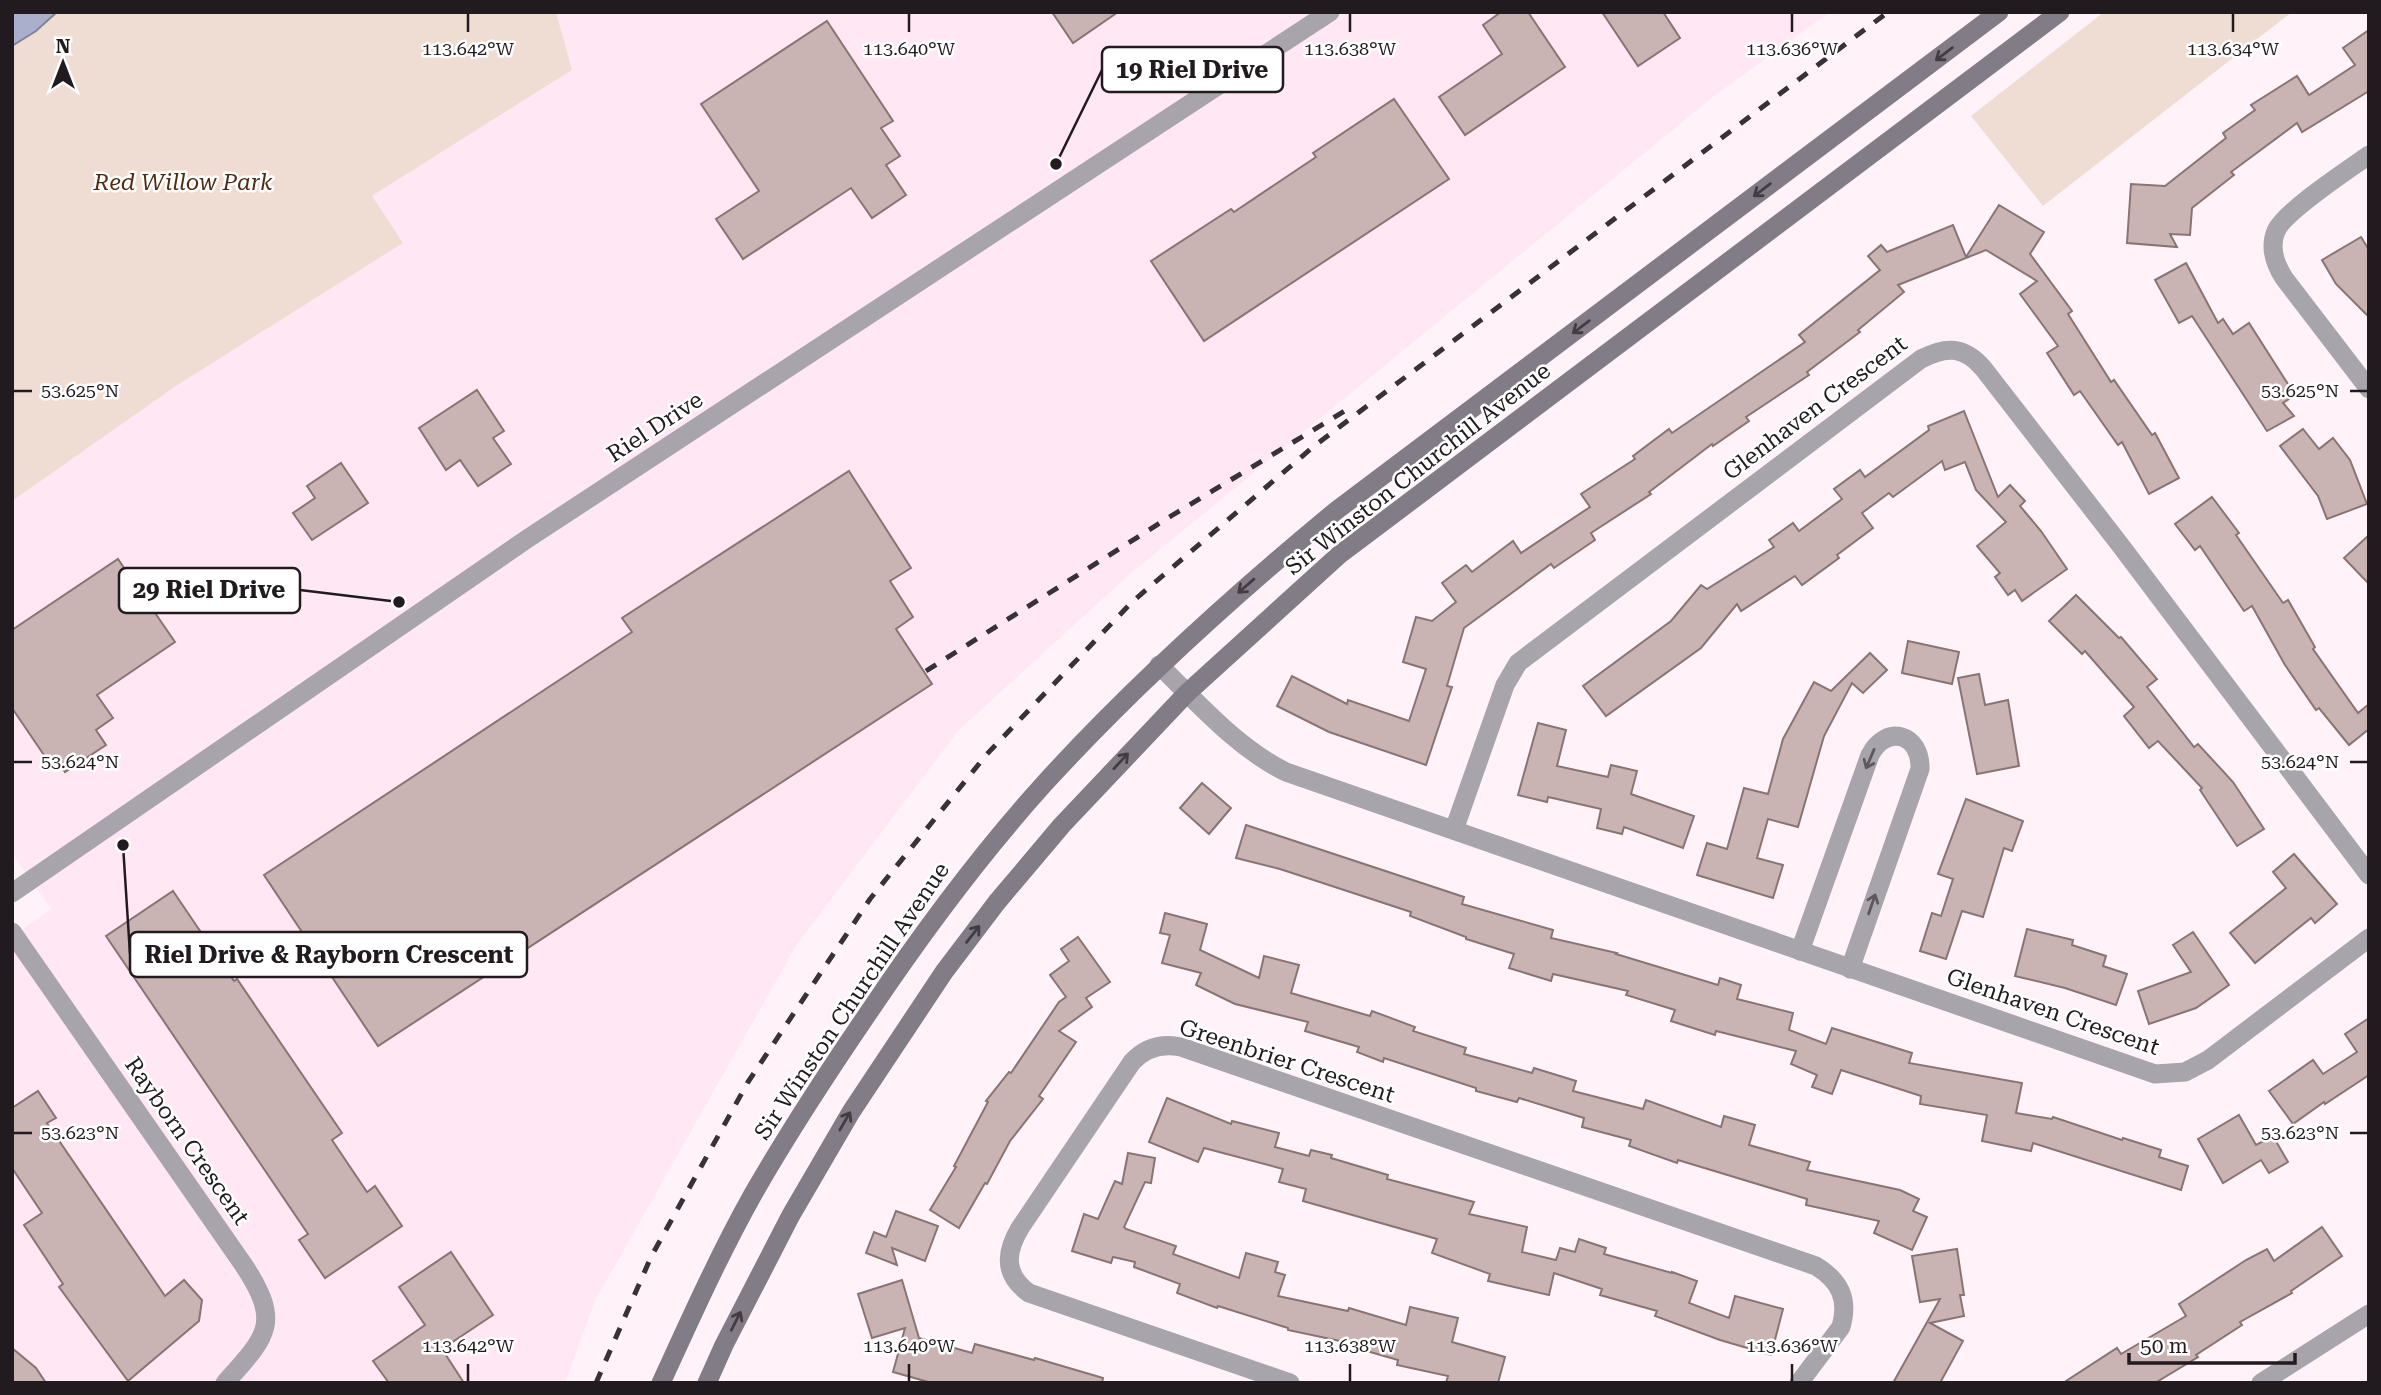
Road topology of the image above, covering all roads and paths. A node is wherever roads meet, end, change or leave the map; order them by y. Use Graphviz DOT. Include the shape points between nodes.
graph roads {
  1 [pos="1330,12"];
  2 [pos="1998,12"];
  3 [pos="2060,12"];
  4 [pos="2369,155"];
  5 [pos="2369,390"];
  6 [pos="1159,665"];
  7 [pos="1187,692"];
  8 [pos="1454,830"];
  9 [pos="2369,876"];
  10 [pos="12,893"];
  11 [pos="12,932"];
  12 [pos="2369,938"];
  13 [pos="1800,951"];
  14 [pos="1850,969"];
  15 [pos="2369,1315"];
  16 [pos="225,1383"];
  17 [pos="661,1383"];
  18 [pos="707,1383"];
  19 [pos="1290,1383"];
  20 [pos="1799,1383"];
  21 [pos="2261,1383"];
  1 -- 10 [label="street, Riel Drive" via="527,539"];
  2 -- 6 [label="main road, Sir Winston Churchill Avenue, one-way" via="1337,510"];
  3 -- 7 [label="main road, Sir Winston Churchill Avenue" via="1339,555"];
  4 -- 5 [label="street" via="2290,214 2276,231 2273,244 2284,278"];
  6 -- 7 [label="street, Glenhaven Crescent"];
  6 -- 17 [label="main road, Sir Winston Churchill Avenue" via="1041,788 964,878 910,951 813,1094 751,1198"];
  7 -- 8 [label="street, Glenhaven Crescent" via="1271,765"];
  18 -- 7 [label="main road, Sir Winston Churchill Avenue, one-way" via="757,1280 850,1112 944,972 1062,825"];
  8 -- 9 [label="street, Glenhaven Crescent" via="1504,685 1518,663 1921,359 1952,349 1971,356 1983,368"];
  8 -- 13 [label="street, Glenhaven Crescent"];
  11 -- 16 [label="street, Rayborn Crescent" via="262,1296 267,1322 262,1336"];
  12 -- 14 [label="street, Glenhaven Crescent" via="2208,1060 2185,1072 2166,1074 2143,1071"];
  13 -- 14 [label="street, Glenhaven Crescent"];
  14 -- 13 [label="street, one-way" via="1920,769 1917,748 1900,737 1881,741 1870,755"];
  15 -- 21 [label="street"];
  19 -- 20 [label="street, Greenbrier Crescent" via="1030,1293 1013,1278 1012,1240 1132,1062 1151,1048 1181,1047 1816,1266 1843,1293 1844,1316 1841,1327"];
}
